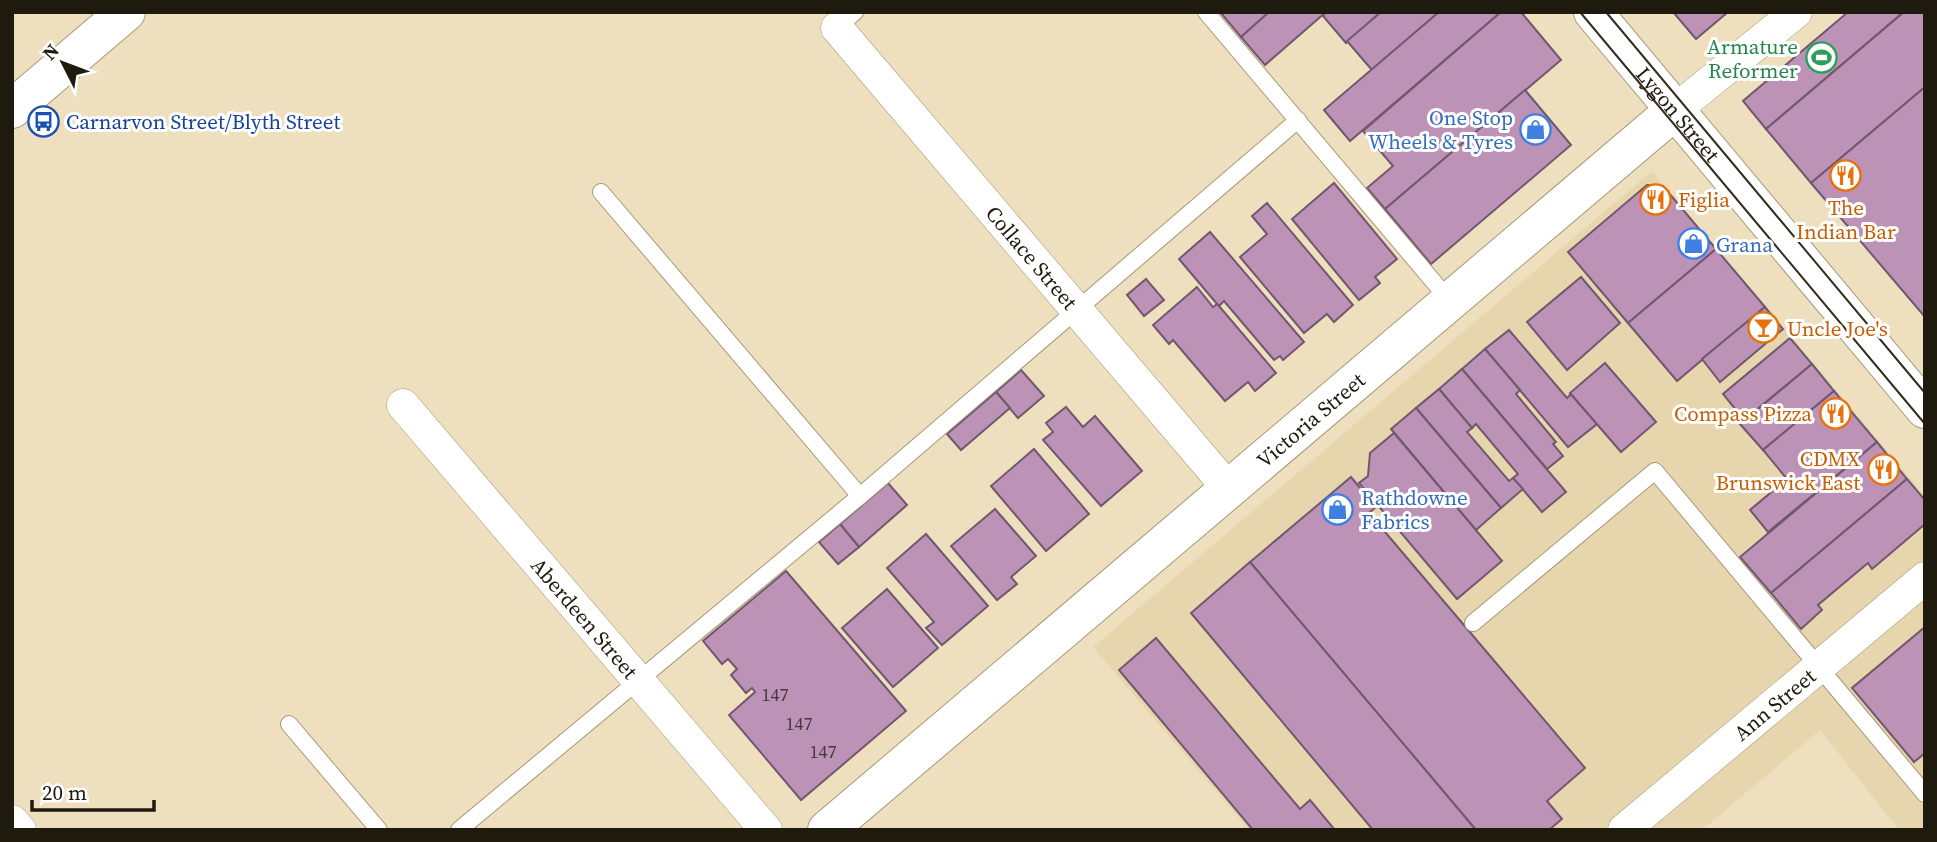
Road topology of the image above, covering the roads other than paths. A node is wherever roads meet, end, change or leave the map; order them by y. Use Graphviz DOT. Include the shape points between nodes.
graph roads {
  1 [pos="126,12"];
  2 [pos="1206,12"];
  3 [pos="1592,12"];
  4 [pos="1796,12"];
  5 [pos="846,20"];
  6 [pos="12,109"];
  7 [pos="1674,111"];
  8 [pos="1298,120"];
  9 [pos="601,192"];
  10 [pos="1449,300"];
  11 [pos="1079,309"];
  12 [pos="403,405"];
  13 [pos="1925,409"];
  14 [pos="1228,488"];
  15 [pos="860,496"];
  16 [pos="1925,578"];
  17 [pos="1472,624"];
  18 [pos="1818,667"];
  19 [pos="639,681"];
  20 [pos="289,724"];
  21 [pos="1925,794"];
  22 [pos="12,821"];
  23 [pos="20,830"];
  24 [pos="379,830"];
  25 [pos="459,830"];
  26 [pos="766,830"];
  27 [pos="827,830"];
  28 [pos="1624,830"];
  1 -- 6 [label="street"];
  2 -- 8 [label="lane"];
  3 -- 7 [label="street, Lygon Street"];
  4 -- 7 [label="street, Victoria Street"];
  5 -- 11 [label="street, Collace Street"];
  7 -- 10 [label="street, Victoria Street"];
  7 -- 13 [label="street, Lygon Street"];
  8 -- 10 [label="lane"];
  8 -- 11 [label="lane"];
  9 -- 15 [label="lane"];
  10 -- 14 [label="street, Victoria Street"];
  11 -- 14 [label="street, Collace Street"];
  11 -- 15 [label="lane"];
  12 -- 19 [label="street, Aberdeen Street"];
  14 -- 27 [label="street, Victoria Street"];
  15 -- 19 [label="lane"];
  16 -- 18 [label="street, Ann Street"];
  17 -- 18 [label="lane" via="1655,471"];
  18 -- 21 [label="lane"];
  18 -- 28 [label="street, Ann Street"];
  19 -- 25 [label="lane"];
  19 -- 26 [label="street, Aberdeen Street"];
  20 -- 24 [label="lane"];
  22 -- 23 [label="street"];
}
